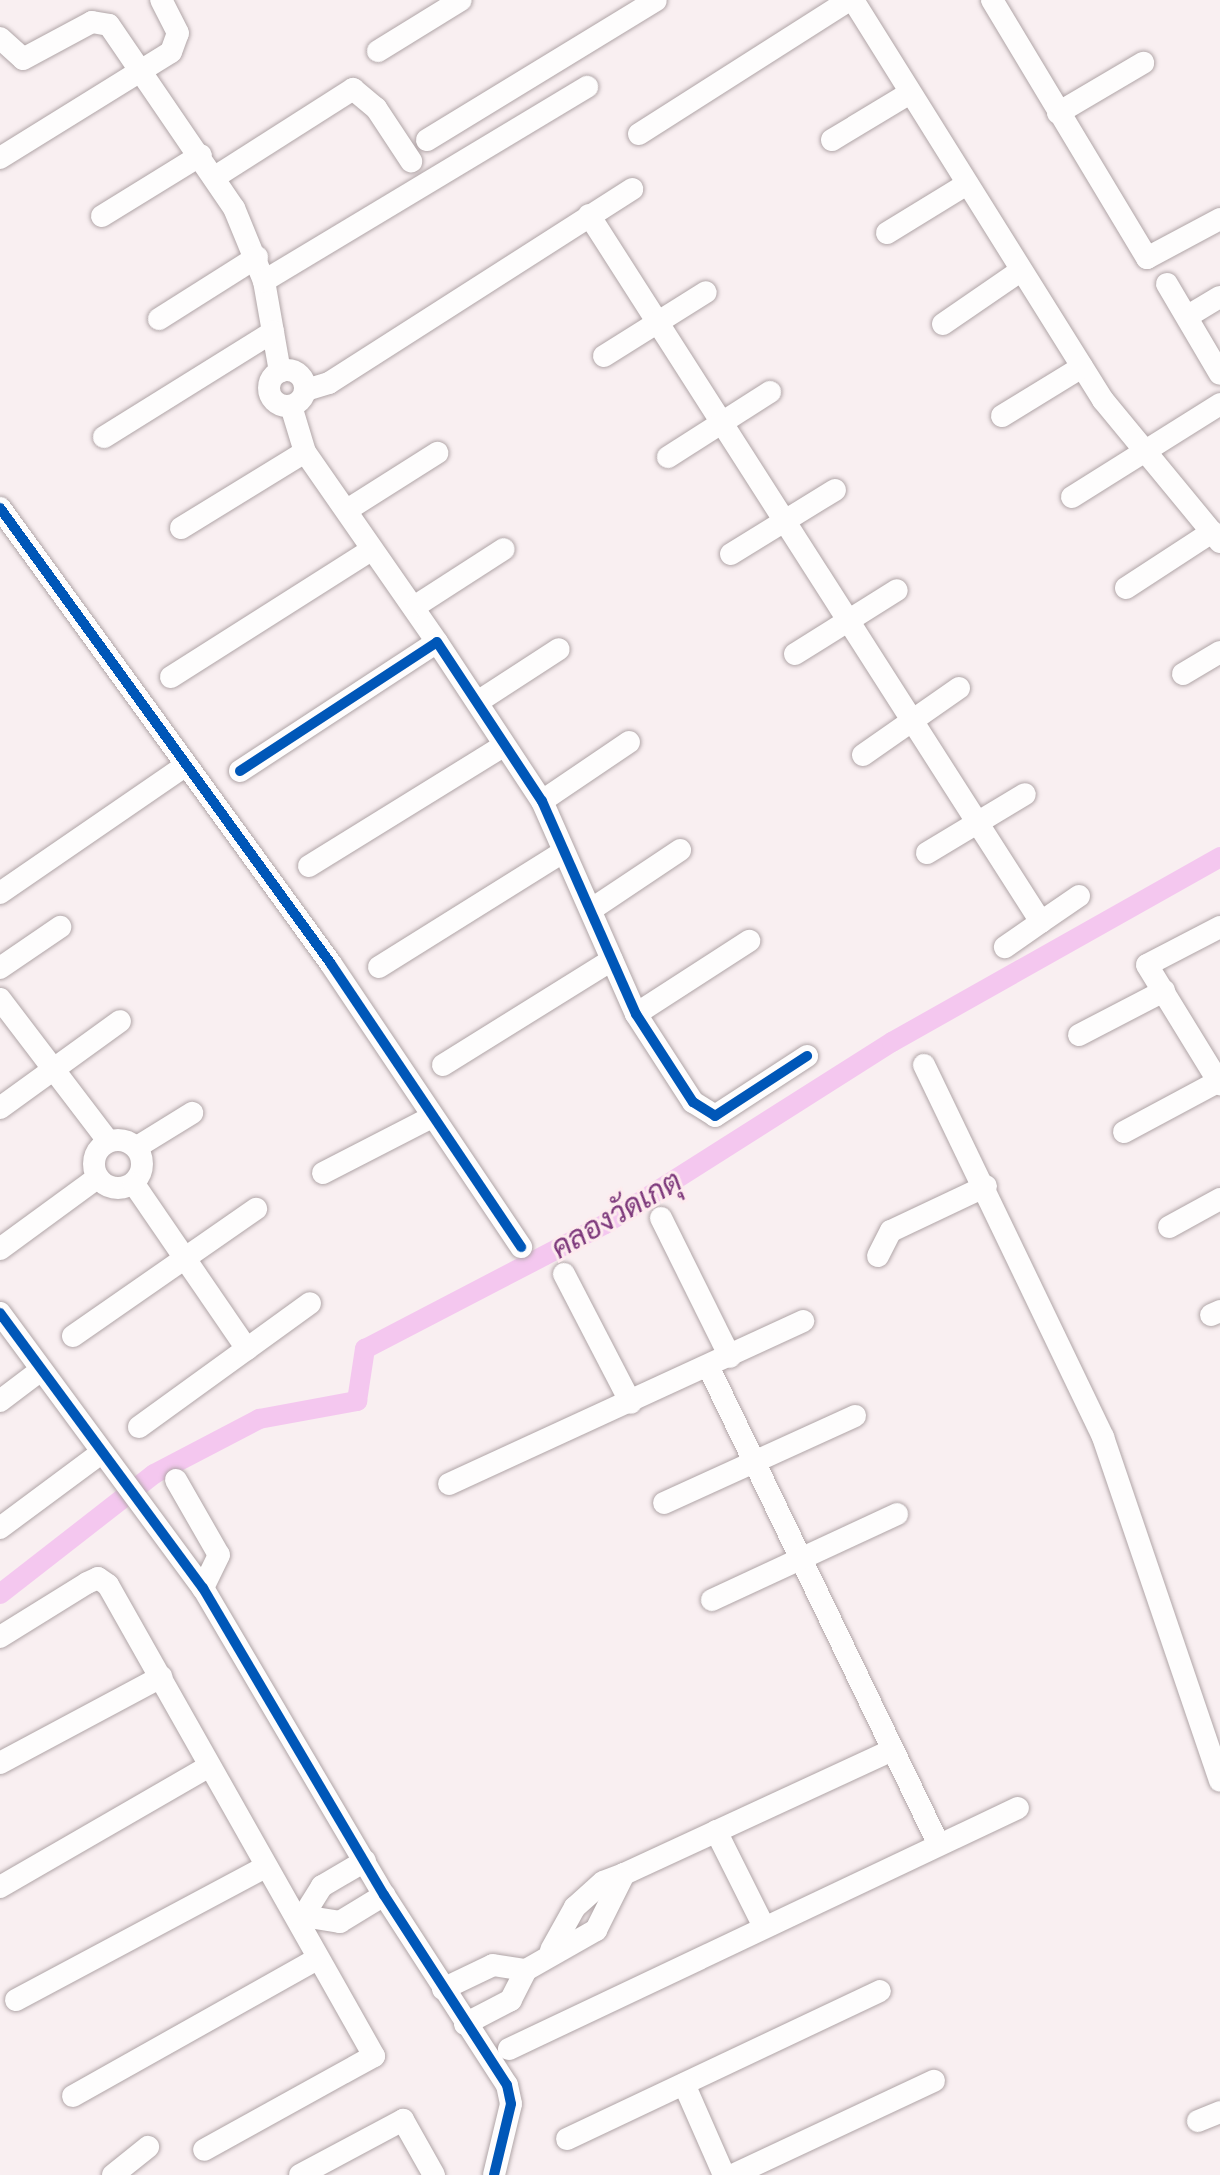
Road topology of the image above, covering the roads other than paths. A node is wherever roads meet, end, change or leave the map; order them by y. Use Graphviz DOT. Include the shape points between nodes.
graph roads {
  1 [pos="161,0"];
  2 [pos="461,0"];
  3 [pos="851,0"];
  4 [pos="992,0"];
  5 [pos="642,4"];
  6 [pos="0,38"];
  7 [pos="378,51"];
  8 [pos="1143,63"];
  9 [pos="137,72"];
  10 [pos="587,87"];
  11 [pos="910,93"];
  12 [pos="1058,113"];
  13 [pos="639,134"];
  14 [pos="427,140"];
  15 [pos="832,140"];
  16 [pos="201,155"];
  17 [pos="0,158"];
  18 [pos="411,161"];
  19 [pos="215,177"];
  20 [pos="967,184"];
  21 [pos="632,189"];
  22 [pos="589,215"];
  23 [pos="102,216"];
  24 [pos="1220,219"];
  25 [pos="887,233"];
  26 [pos="257,257"];
  27 [pos="1020,271"];
  28 [pos="264,281"];
  29 [pos="1167,284"];
  30 [pos="706,292"];
  31 [pos="1220,297"];
  32 [pos="1188,316"];
  33 [pos="159,319"];
  34 [pos="659,323"];
  35 [pos="943,324"];
  36 [pos="273,332"];
  37 [pos="604,356"];
  38 [pos="1082,367"];
  39 [pos="280,372"];
  40 [pos="1220,374"];
  41 [pos="770,392"];
  42 [pos="299,398"];
  43 [pos="1220,404"];
  44 [pos="1002,416"];
  45 [pos="722,421"];
  46 [pos="104,437"];
  47 [pos="1143,448"];
  48 [pos="305,452"];
  49 [pos="437,453"];
  50 [pos="668,457"];
  51 [pos="835,490"];
  52 [pos="1072,497"];
  53 [pos="0,508"];
  54 [pos="347,510"];
  55 [pos="786,520"];
  56 [pos="181,528"];
  57 [pos="1215,530"];
  58 [pos="504,549"];
  59 [pos="371,550"];
  60 [pos="731,554"];
  61 [pos="1126,588"];
  62 [pos="897,590"];
  63 [pos="417,605"];
  64 [pos="848,621"];
  65 [pos="437,642"];
  66 [pos="559,649"];
  67 [pos="1220,652"];
  68 [pos="795,654"];
  69 [pos="1183,674"];
  70 [pos="171,677"];
  71 [pos="959,688"];
  72 [pos="479,701"];
  73 [pos="911,719"];
  74 [pos="629,742"];
  75 [pos="502,747"];
  76 [pos="863,755"];
  77 [pos="186,765"];
  78 [pos="240,771"];
  79 [pos="1025,794"];
  80 [pos="542,801"];
  81 [pos="977,822"];
  82 [pos="680,850"];
  83 [pos="563,852"];
  84 [pos="927,853"];
  85 [pos="309,866"];
  86 [pos="0,893"];
  87 [pos="1079,896"];
  88 [pos="592,909"];
  89 [pos="1041,922"];
  90 [pos="60,927"];
  91 [pos="1220,927"];
  92 [pos="749,941"];
  93 [pos="1005,947"];
  94 [pos="612,960"];
  95 [pos="379,967"];
  96 [pos="0,968"];
  97 [pos="1164,991"];
  98 [pos="0,999"];
  99 [pos="636,1014"];
  100 [pos="120,1021"];
  101 [pos="1079,1035"];
  102 [pos="807,1056"];
  103 [pos="443,1065"];
  104 [pos="924,1065"];
  105 [pos="54,1070"];
  106 [pos="1219,1083"];
  107 [pos="0,1108"];
  108 [pos="192,1113"];
  109 [pos="432,1117"];
  110 [pos="1124,1132"];
  111 [pos="108,1141"];
  112 [pos="137,1147"];
  113 [pos="323,1173"];
  114 [pos="97,1178"];
  115 [pos="134,1184"];
  116 [pos="986,1186"];
  117 [pos="1220,1199"];
  118 [pos="256,1209"];
  119 [pos="661,1218"];
  120 [pos="1169,1227"];
  121 [pos="521,1247"];
  122 [pos="0,1249"];
  123 [pos="878,1256"];
  124 [pos="186,1261"];
  125 [pos="564,1274"];
  126 [pos="310,1303"];
  127 [pos="0,1313"];
  128 [pos="803,1321"];
  129 [pos="73,1336"];
  130 [pos="247,1349"];
  131 [pos="730,1357"];
  132 [pos="709,1368"];
  133 [pos="33,1376"];
  134 [pos="0,1401"];
  135 [pos="631,1403"];
  136 [pos="855,1416"];
  137 [pos="139,1427"];
  138 [pos="102,1463"];
  139 [pos="756,1463"];
  140 [pos="176,1480"];
  141 [pos="449,1484"];
  142 [pos="664,1503"];
  143 [pos="897,1514"];
  144 [pos="0,1528"];
  145 [pos="802,1559"];
  146 [pos="203,1588"];
  147 [pos="712,1600"];
  148 [pos="0,1637"];
  149 [pos="161,1677"];
  150 [pos="892,1750"];
  151 [pos="0,1763"];
  152 [pos="210,1766"];
  153 [pos="1220,1781"];
  154 [pos="1018,1808"];
  155 [pos="716,1831"];
  156 [pos="938,1843"];
  157 [pos="365,1861"];
  158 [pos="265,1867"];
  159 [pos="624,1874"];
  160 [pos="0,1887"];
  161 [pos="384,1895"];
  162 [pos="298,1918"];
  163 [pos="764,1927"];
  164 [pos="551,1950"];
  165 [pos="315,1960"];
  166 [pos="526,1970"];
  167 [pos="443,1989"];
  168 [pos="880,1991"];
  169 [pos="16,2000"];
  170 [pos="465,2024"];
  171 [pos="509,2049"];
  172 [pos="934,2081"];
  173 [pos="684,2084"];
  174 [pos="73,2096"];
  175 [pos="1220,2112"];
  176 [pos="1198,2121"];
  177 [pos="567,2139"];
  178 [pos="148,2147"];
  179 [pos="204,2150"];
  180 [pos="113,2175"];
  181 [pos="300,2175"];
  182 [pos="434,2175"];
  183 [pos="494,2175"];
  184 [pos="724,2175"];
  185 [pos="733,2175"];
  1 -- 9 [label="street" via="178,42"];
  2 -- 7 [label="street"];
  3 -- 11 [label="street"];
  3 -- 13 [label="street"];
  4 -- 12 [label="street"];
  5 -- 14 [label="street"];
  6 -- 9 [label="street" via="23,59 103,21"];
  8 -- 12 [label="street"];
  9 -- 16 [label="street"];
  9 -- 17 [label="street"];
  10 -- 28 [label="street"];
  11 -- 15 [label="street"];
  11 -- 20 [label="street"];
  12 -- 24 [label="street" via="1147,258"];
  16 -- 19 [label="street"];
  16 -- 23 [label="street"];
  18 -- 19 [label="street" via="376,108 353,89"];
  19 -- 26 [label="street"];
  20 -- 25 [label="street"];
  20 -- 27 [label="street"];
  21 -- 22 [label="street"];
  22 -- 34 [label="street"];
  22 -- 42 [label="street"];
  26 -- 28 [label="street"];
  26 -- 33 [label="street"];
  27 -- 35 [label="street"];
  27 -- 38 [label="street"];
  28 -- 36 [label="street"];
  29 -- 32 [label="street"];
  30 -- 34 [label="street"];
  31 -- 32 [label="street"];
  32 -- 40 [label="street"];
  34 -- 37 [label="street"];
  34 -- 45 [label="street"];
  36 -- 39 [label="street"];
  36 -- 46 [label="street"];
  38 -- 44 [label="street"];
  38 -- 47 [label="street"];
  39 -- 42 [label="street" via="298,373"];
  39 -- 42 [label="street" via="270,394"];
  41 -- 45 [label="street"];
  42 -- 48 [label="street"];
  43 -- 47 [label="street"];
  45 -- 50 [label="street"];
  45 -- 55 [label="street"];
  47 -- 52 [label="street"];
  47 -- 57 [label="street"];
  48 -- 54 [label="street"];
  48 -- 56 [label="street"];
  49 -- 54 [label="street"];
  51 -- 55 [label="street"];
  53 -- 77 [label="street"];
  54 -- 59 [label="street"];
  55 -- 60 [label="street"];
  55 -- 64 [label="street"];
  57 -- 61 [label="street"];
  58 -- 63 [label="street"];
  59 -- 63 [label="street"];
  59 -- 70 [label="street"];
  62 -- 64 [label="street"];
  63 -- 65 [label="street"];
  64 -- 68 [label="street"];
  64 -- 73 [label="street"];
  65 -- 72 [label="street"];
  65 -- 78 [label="street"];
  66 -- 72 [label="street"];
  67 -- 69 [label="street"];
  71 -- 73 [label="street"];
  72 -- 75 [label="street"];
  73 -- 76 [label="street"];
  73 -- 81 [label="street"];
  74 -- 80 [label="street"];
  75 -- 80 [label="street"];
  75 -- 85 [label="street"];
  77 -- 86 [label="street"];
  77 -- 109 [label="street" via="331,964"];
  79 -- 81 [label="street"];
  80 -- 83 [label="street"];
  81 -- 84 [label="street"];
  81 -- 89 [label="street"];
  82 -- 88 [label="street"];
  83 -- 88 [label="street"];
  83 -- 95 [label="street"];
  87 -- 89 [label="street"];
  88 -- 94 [label="street"];
  89 -- 93 [label="street"];
  90 -- 96 [label="street"];
  91 -- 97 [label="street" via="1147,965"];
  92 -- 99 [label="street"];
  94 -- 99 [label="street"];
  94 -- 103 [label="street"];
  97 -- 101 [label="street"];
  97 -- 106 [label="street"];
  98 -- 105 [label="street"];
  99 -- 102 [label="street" via="693,1102 715,1116"];
  100 -- 105 [label="street"];
  104 -- 116 [label="street"];
  105 -- 107 [label="street"];
  105 -- 111 [label="street"];
  106 -- 110 [label="street"];
  108 -- 112 [label="street"];
  109 -- 113 [label="street"];
  109 -- 121 [label="street"];
  111 -- 112 [label="street"];
  111 -- 114 [label="street" via="98,1149"];
  112 -- 115 [label="street" via="143,1169"];
  114 -- 115 [label="street" via="121,1189"];
  114 -- 122 [label="street"];
  115 -- 124 [label="street"];
  116 -- 123 [label="street" via="891,1231"];
  116 -- 153 [label="street" via="1103,1437"];
  117 -- 120 [label="street"];
  118 -- 124 [label="street"];
  119 -- 131 [label="street"];
  124 -- 129 [label="street"];
  124 -- 130 [label="street"];
  125 -- 135 [label="street"];
  126 -- 130 [label="street"];
  127 -- 138 [label="street"];
  128 -- 131 [label="street"];
  130 -- 137 [label="street"];
  131 -- 132 [label="street"];
  132 -- 135 [label="street"];
  132 -- 139 [label="street"];
  133 -- 134 [label="street"];
  135 -- 141 [label="street"];
  136 -- 139 [label="street"];
  138 -- 144 [label="street"];
  138 -- 146 [label="street" via="139,1500"];
  139 -- 142 [label="street"];
  139 -- 145 [label="street"];
  140 -- 146 [label="street" via="219,1555"];
  143 -- 145 [label="street"];
  145 -- 147 [label="street"];
  145 -- 150 [label="street"];
  146 -- 157 [label="street"];
  148 -- 149 [label="street" via="98,1578"];
  149 -- 151 [label="street"];
  149 -- 152 [label="street"];
  150 -- 155 [label="street"];
  150 -- 156 [label="street"];
  152 -- 158 [label="street"];
  152 -- 160 [label="street"];
  154 -- 156 [label="street"];
  155 -- 159 [label="street"];
  155 -- 163 [label="street"];
  156 -- 163 [label="street"];
  157 -- 161 [label="street"];
  157 -- 162 [label="street" via="322,1886"];
  158 -- 162 [label="street"];
  158 -- 169 [label="street"];
  159 -- 164 [label="street" via="603,1882 575,1907"];
  159 -- 164 [label="street" via="596,1930"];
  161 -- 162 [label="street" via="340,1922"];
  161 -- 167 [label="street"];
  162 -- 165 [label="street"];
  163 -- 171 [label="street"];
  164 -- 166 [label="street"];
  165 -- 174 [label="street"];
  165 -- 179 [label="street" via="374,2056"];
  166 -- 167 [label="street" via="493,1965"];
  166 -- 170 [label="street" via="511,2000"];
  167 -- 170 [label="street"];
  168 -- 173 [label="street"];
  170 -- 183 [label="street" via="507,2085 511,2104"];
  172 -- 185 [label="street"];
  173 -- 177 [label="street"];
  173 -- 184 [label="street"];
  175 -- 176 [label="street"];
  178 -- 180 [label="street"];
  181 -- 182 [label="street" via="403,2120"];
}
